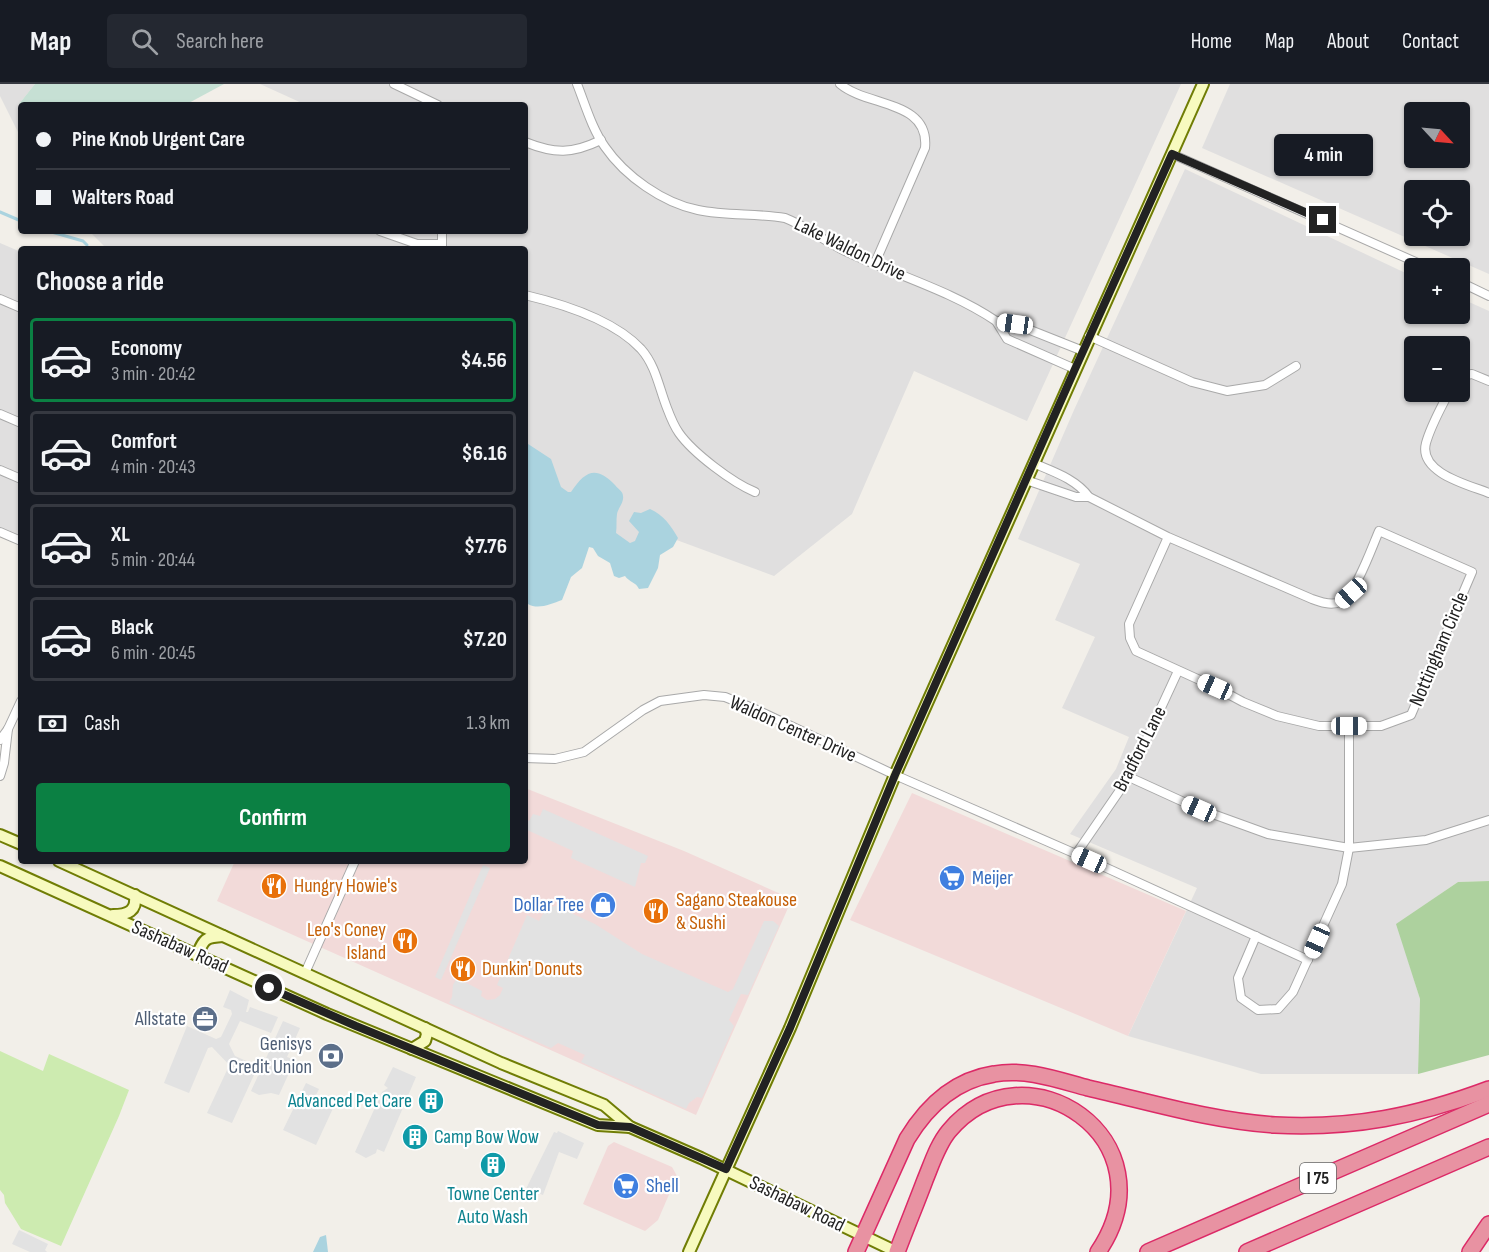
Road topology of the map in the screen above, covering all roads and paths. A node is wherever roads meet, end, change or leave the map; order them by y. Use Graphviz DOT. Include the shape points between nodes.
graph roads {
  1 [pos="394,84"];
  2 [pos="577,84"];
  3 [pos="840,84"];
  4 [pos="1203,84"];
  5 [pos="432,102"];
  6 [pos="601,140"];
  7 [pos="528,143"];
  8 [pos="1172,154"];
  9 [pos="389,234"];
  10 [pos="434,246"];
  11 [pos="1406,258"];
  12 [pos="874,264"];
  13 [pos="1470,287"];
  14 [pos="528,296"];
  15 [pos="1489,296"];
  16 [pos="0,299"];
  17 [pos="18,307"];
  18 [pos="996,321"];
  19 [pos="1089,336"];
  20 [pos="1083,351"];
  21 [pos="1296,366"];
  22 [pos="1075,369"];
  23 [pos="1470,374"];
  24 [pos="1489,381"];
  25 [pos="1444,402"];
  26 [pos="0,414"];
  27 [pos="18,422"];
  28 [pos="1033,464"];
  29 [pos="0,470"];
  30 [pos="18,478"];
  31 [pos="1026,480"];
  32 [pos="755,492"];
  33 [pos="1489,493"];
  34 [pos="1089,497"];
  35 [pos="0,532"];
  36 [pos="1168,537"];
  37 [pos="18,540"];
  38 [pos="1178,671"];
  39 [pos="18,707"];
  40 [pos="1349,726"];
  41 [pos="8,729"];
  42 [pos="0,740"];
  43 [pos="528,758"];
  44 [pos="895,775"];
  45 [pos="0,776"];
  46 [pos="1129,777"];
  47 [pos="1489,820"];
  48 [pos="0,835"];
  49 [pos="18,843"];
  50 [pos="1349,848"];
  51 [pos="1076,854"];
  52 [pos="65,864"];
  53 [pos="354,864"];
  54 [pos="0,866"];
  55 [pos="135,895"];
  56 [pos="107,914"];
  57 [pos="224,936"];
  58 [pos="1256,936"];
  59 [pos="197,955"];
  60 [pos="1308,960"];
  61 [pos="305,973"];
  62 [pos="425,1028"];
  63 [pos="412,1049"];
  64 [pos="563,1088"];
  65 [pos="1489,1089"];
  66 [pos="1489,1104"];
  67 [pos="556,1108"];
  68 [pos="630,1127"];
  69 [pos="1489,1147"];
  70 [pos="726,1169"];
  71 [pos="1489,1224"];
  72 [pos="863,1236"];
  73 [pos="688,1252"];
  74 [pos="856,1252"];
  75 [pos="897,1252"];
  76 [pos="1098,1252"];
  77 [pos="1148,1252"];
  78 [pos="1247,1252"];
  79 [pos="1470,1252"];
  1 -- 5 [label="street"];
  2 -- 6 [label="street, Lake Waldon Drive"];
  3 -- 12 [label="street" via="902,110 918,120 926,136 925,148"];
  4 -- 8 [label="main road"];
  6 -- 7 [label="street" via="561,152"];
  6 -- 12 [label="street, Lake Waldon Drive" via="624,170 673,201 695,210 784,218"];
  8 -- 11 [label="street"];
  8 -- 19 [label="main road"];
  9 -- 10 [label="street"];
  12 -- 18 [label="street, Lake Waldon Drive" via="972,304"];
  13 -- 15 [label="street"];
  14 -- 32 [label="street" via="624,333 653,368 679,433 696,453"];
  16 -- 17 [label="street"];
  18 -- 20 [label="street, Lake Waldon Drive" via="1015,324"];
  18 -- 22 [label="street, Lake Waldon Drive" via="1007,339"];
  19 -- 20 [label="main road"];
  19 -- 21 [label="street" via="1192,382 1227,391 1264,385"];
  20 -- 22 [label="main road"];
  22 -- 28 [label="main road"];
  23 -- 24 [label="street"];
  25 -- 33 [label="street" via="1425,445 1427,458 1442,474"];
  26 -- 27 [label="street"];
  28 -- 31 [label="main road"];
  28 -- 34 [label="street, Nottingham Circle" via="1067,478"];
  29 -- 30 [label="street"];
  31 -- 34 [label="street, Nottingham Circle" via="1076,497"];
  31 -- 44 [label="main road"];
  34 -- 36 [label="street, Nottingham Circle"];
  35 -- 37 [label="street"];
  36 -- 38 [label="street, Nottingham Circle" via="1129,631 1136,651"];
  36 -- 40 [label="street, Nottingham Circle" via="1327,604 1340,602 1351,593 1379,531 1472,572 1410,715 1381,726"];
  38 -- 40 [label="street, Nottingham Circle" via="1277,716 1319,726"];
  38 -- 46 [label="street, Bradford Lane"];
  39 -- 41 [label="street"];
  40 -- 50 [label="street"];
  41 -- 42 [label="street"];
  41 -- 45 [label="street"];
  43 -- 44 [label="street, Waldon Center Drive" via="555,759 584,752 660,701 704,695 725,697 755,709"];
  44 -- 51 [label="street, Waldon Center Drive"];
  44 -- 70 [label="main road" via="790,1028"];
  46 -- 50 [label="street" via="1199,809 1268,834"];
  46 -- 51 [label="street, Bradford Lane"];
  47 -- 50 [label="street" via="1426,840"];
  48 -- 49 [label="main road"];
  50 -- 60 [label="street" via="1342,884"];
  51 -- 58 [label="street, Waldon Center Drive"];
  52 -- 55 [label="main road, Sashabaw Road"];
  53 -- 61 [label="street"];
  54 -- 56 [label="main road, Sashabaw Road"];
  55 -- 56 [label="main road" via="135,905 129,913"];
  55 -- 57 [label="main road, Sashabaw Road"];
  56 -- 59 [label="main road, Sashabaw Road"];
  57 -- 59 [label="main road" via="206,939"];
  57 -- 61 [label="main road, Sashabaw Road"];
  58 -- 60 [label="street, Waldon Center Drive"];
  58 -- 60 [label="street" via="1238,978 1241,998 1258,1010 1278,1009 1293,992"];
  59 -- 63 [label="main road, Sashabaw Road"];
  61 -- 62 [label="main road, Sashabaw Road"];
  62 -- 63 [label="main road" via="425,1041"];
  62 -- 64 [label="main road, Sashabaw Road"];
  63 -- 67 [label="main road, Sashabaw Road"];
  64 -- 67 [label="main road"];
  64 -- 68 [label="main road, Sashabaw Road" via="604,1105"];
  65 -- 72 [label="highway" via="1433,1109 1372,1121 1326,1126 1276,1125 1189,1112 1036,1075 994,1074 953,1089 917,1123"];
  66 -- 77 [label="highway, I 75"];
  67 -- 68 [label="main road, Sashabaw Road" via="598,1125"];
  68 -- 70 [label="main road, Sashabaw Road"];
  69 -- 78 [label="highway, I 75"];
  70 -- 72 [label="main road, Sashabaw Road"];
  70 -- 73 [label="main road"];
  71 -- 79 [label="highway"];
  72 -- 74 [label="highway"];
  72 -- 75 [label="main road, Sashabaw Road"];
  75 -- 76 [label="highway" via="948,1132 964,1116 985,1104 1029,1096 1070,1108 1094,1126 1110,1150 1117,1166 1120,1199 1113,1227"];
}
